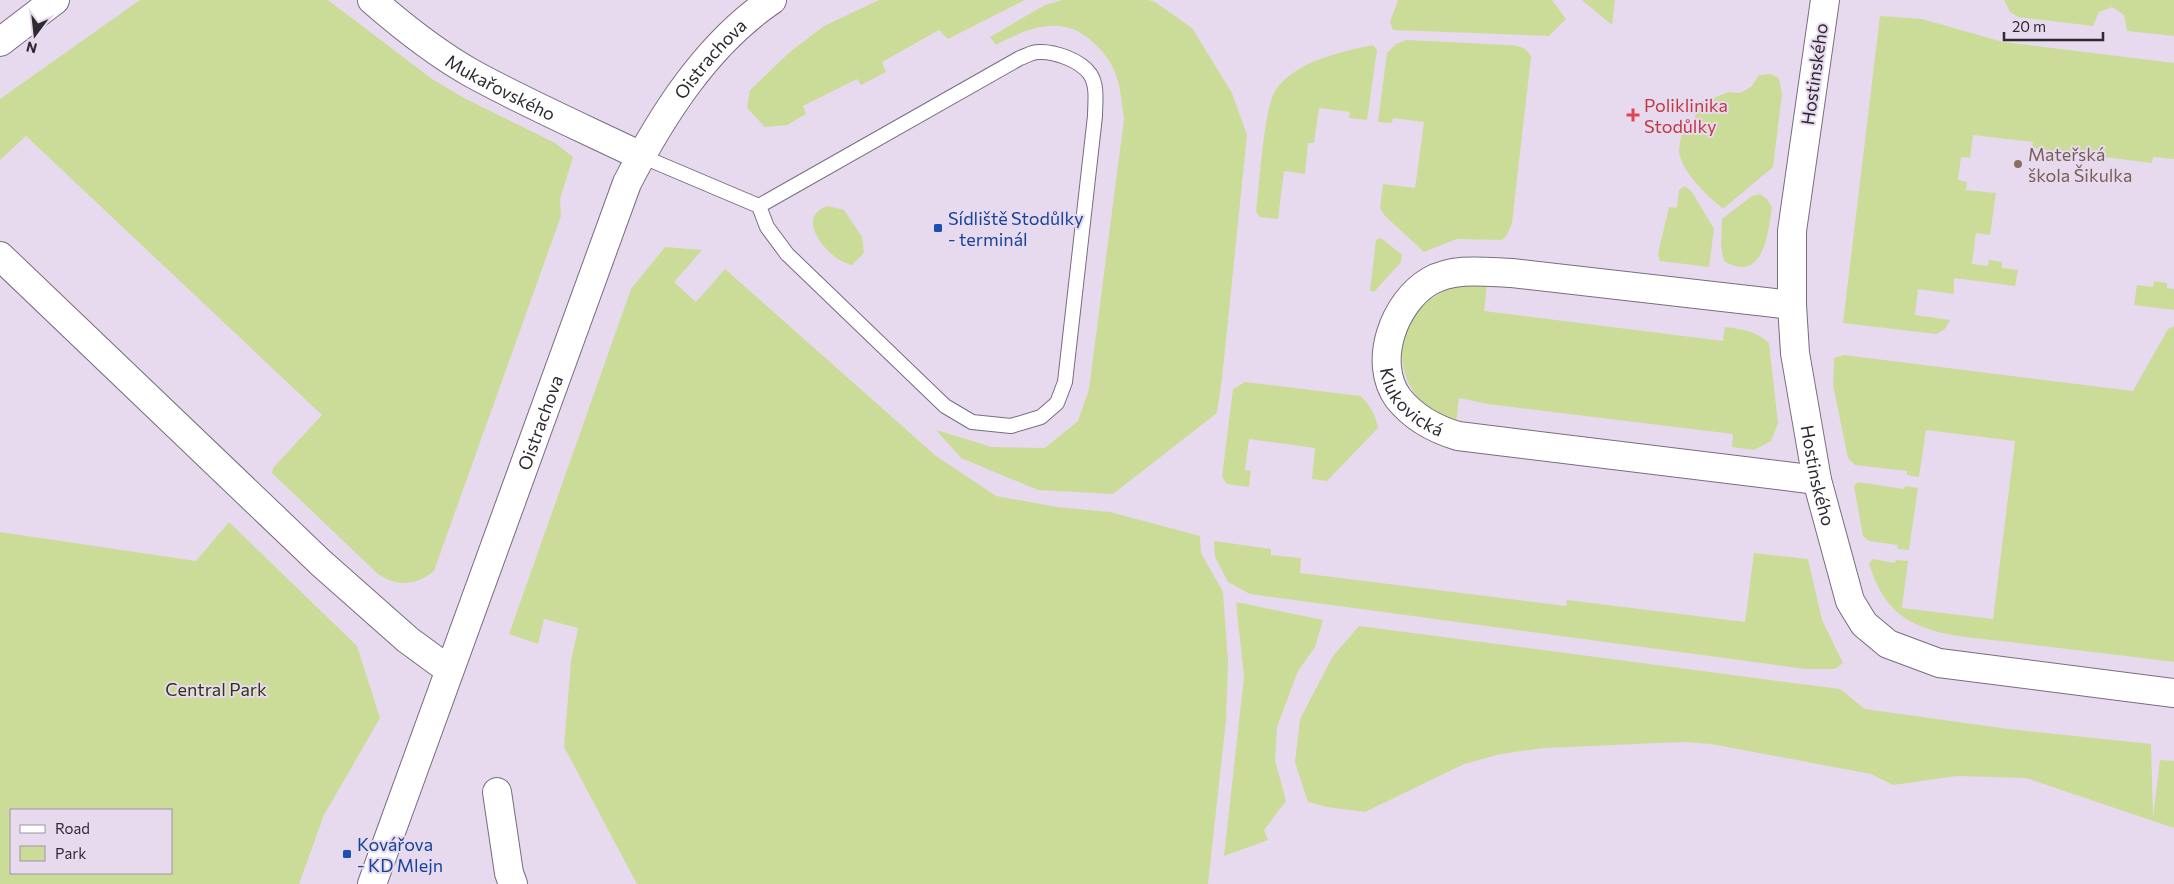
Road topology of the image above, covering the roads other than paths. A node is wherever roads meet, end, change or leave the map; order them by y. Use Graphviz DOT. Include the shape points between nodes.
graph roads {
  1 [pos="55,0"];
  2 [pos="372,0"];
  3 [pos="772,0"];
  4 [pos="1825,0"];
  5 [pos="0,42"];
  6 [pos="641,156"];
  7 [pos="759,206"];
  8 [pos="0,256"];
  9 [pos="1792,305"];
  10 [pos="1817,480"];
  11 [pos="449,670"];
  12 [pos="2174,694"];
  13 [pos="497,792"];
  14 [pos="372,884"];
  15 [pos="514,884"];
  1 -- 5 [label="street"];
  2 -- 6 [label="street, Mukařovského" via="424,42 472,73"];
  3 -- 6 [label="street, Oistrachova" via="709,56 659,124"];
  4 -- 9 [label="street, Hostinského" via="1792,231"];
  6 -- 7 [label="lane"];
  6 -- 11 [label="street, Oistrachova" via="609,230"];
  7 -- 7 [label="lane" via="767,227 787,254 945,406 972,422 1011,426 1041,417 1057,403 1066,382 1096,94 1090,74 1077,64 1054,53 1036,52 1020,58"];
  8 -- 11 [label="street" via="367,604"];
  9 -- 10 [label="street, Hostinského" via="1796,353"];
  9 -- 10 [label="street, Klukovická" via="1512,273 1466,271 1447,274 1419,289 1400,312 1389,340 1389,377 1397,396 1412,413 1435,430 1458,436"];
  10 -- 12 [label="street, Hostinského" via="1850,601 1864,624 1888,644 1939,663"];
  11 -- 14 [label="street, Oistrachova"];
  13 -- 15 [label="street" via="509,873"];
}
